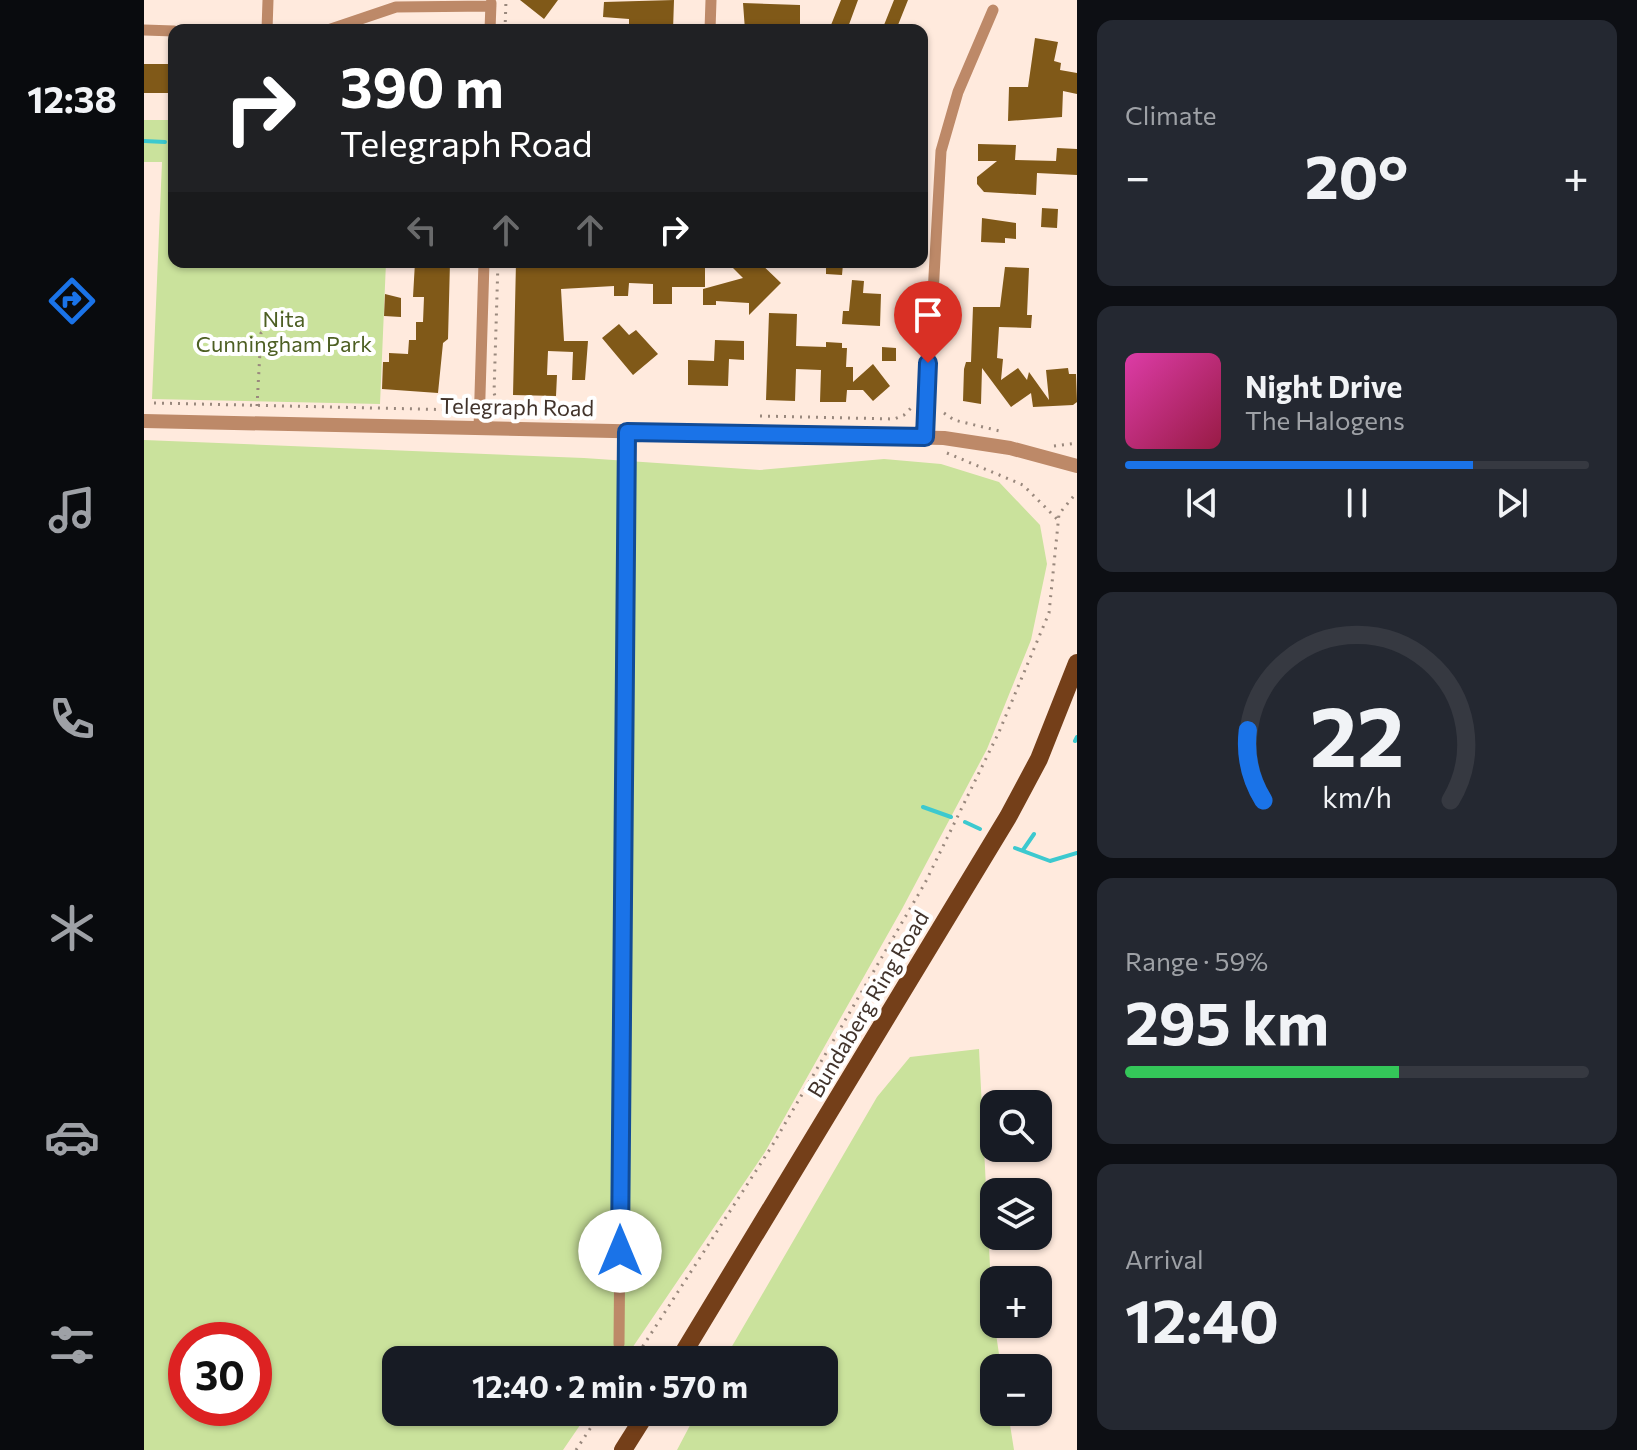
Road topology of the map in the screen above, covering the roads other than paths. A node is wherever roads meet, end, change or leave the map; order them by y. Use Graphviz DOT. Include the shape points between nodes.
graph roads {
  1 [pos="268,0"];
  2 [pos="711,0"];
  3 [pos="491,3"];
  4 [pos="993,10"];
  5 [pos="267,24"];
  6 [pos="346,24"];
  7 [pos="490,24"];
  8 [pos="710,24"];
  9 [pos="144,30"];
  10 [pos="168,31"];
  11 [pos="484,268"];
  12 [pos="144,421"];
  13 [pos="479,428"];
  14 [pos="627,432"];
  15 [pos="925,437"];
  16 [pos="1077,466"];
  17 [pos="1077,663"];
  18 [pos="619,1344"];
  19 [pos="687,1346"];
  20 [pos="638,1426"];
  21 [pos="623,1450"];
  1 -- 5 [label="street"];
  2 -- 8 [label="street"];
  3 -- 6 [label="street" via="396,7"];
  3 -- 7 [label="street"];
  4 -- 15 [label="street" via="958,92 941,151"];
  9 -- 10 [label="street"];
  11 -- 13 [label="street"];
  12 -- 13 [label="street, Telegraph Road"];
  13 -- 14 [label="street, Telegraph Road"];
  14 -- 15 [label="street, Telegraph Road"];
  14 -- 18 [label="street"];
  15 -- 16 [label="street, Telegraph Road" via="983,442"];
  17 -- 19 [label="main road, Bundaberg Ring Road" via="1039,759 1008,817"];
  20 -- 21 [label="main road"];
}
